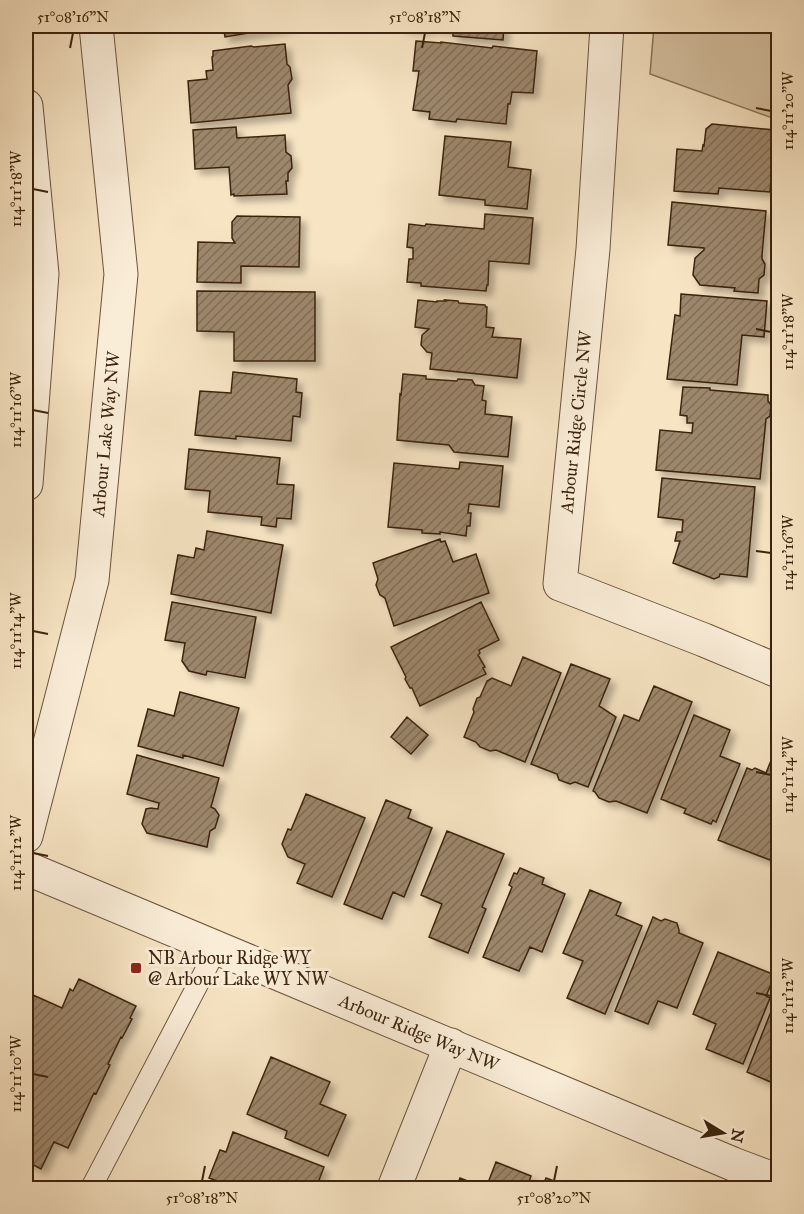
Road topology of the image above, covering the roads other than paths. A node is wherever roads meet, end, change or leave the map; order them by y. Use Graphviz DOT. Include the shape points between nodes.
graph roads {
  1 [pos="96,26"];
  2 [pos="607,26"];
  3 [pos="26,106"];
  4 [pos="26,484"];
  5 [pos="778,670"];
  6 [pos="26,836"];
  7 [pos="26,868"];
  8 [pos="217,948"];
  9 [pos="451,1046"];
  10 [pos="778,1181"];
  11 [pos="91,1188"];
  12 [pos="394,1188"];
  1 -- 6 [label="street, Arbour Lake Way NW" via="122,274 92,580"];
  2 -- 5 [label="street, Arbour Ridge Circle NW" via="593,249 560,584"];
  3 -- 4 [label="street" via="42,274"];
  7 -- 8 [label="street, Arbour Ridge Way NW"];
  8 -- 9 [label="street, Arbour Ridge Way NW"];
  8 -- 11 [label="lane"];
  9 -- 10 [label="street, Arbour Ridge Way NW"];
  9 -- 12 [label="street"];
}
